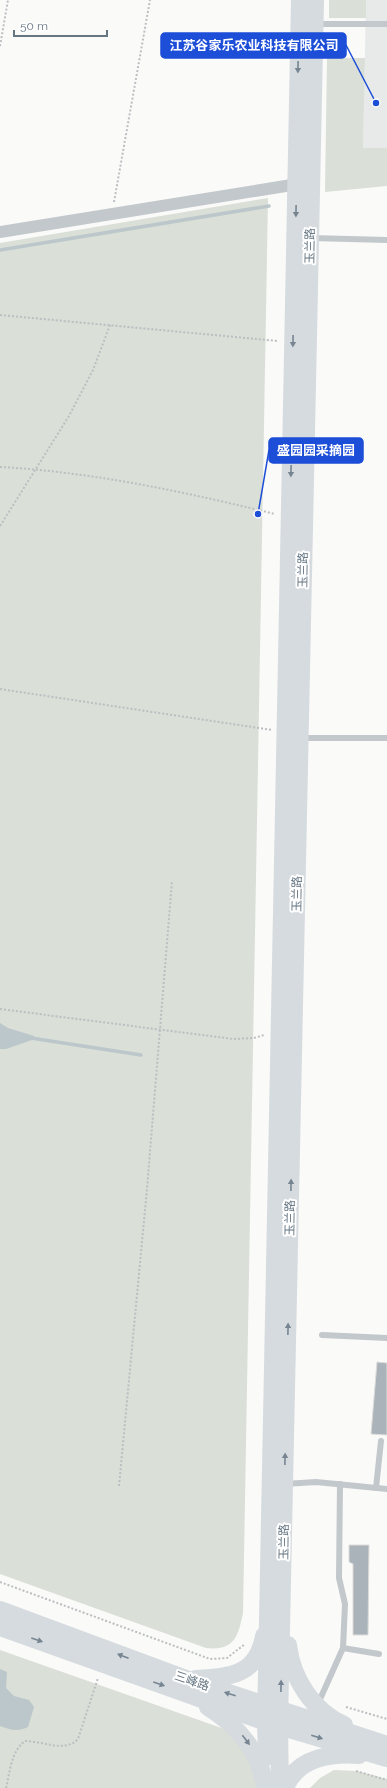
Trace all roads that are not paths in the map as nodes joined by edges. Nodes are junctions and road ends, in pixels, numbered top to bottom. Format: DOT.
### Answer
graph roads {
  1 [pos="300,0"];
  2 [pos="315,0"];
  3 [pos="307,24"];
  4 [pos="387,24"];
  5 [pos="304,183"];
  6 [pos="0,232"];
  7 [pos="310,238"];
  8 [pos="387,240"];
  9 [pos="293,734"];
  10 [pos="387,738"];
  11 [pos="322,1335"];
  12 [pos="387,1338"];
  13 [pos="381,1441"];
  14 [pos="340,1484"];
  15 [pos="278,1485"];
  16 [pos="376,1488"];
  17 [pos="387,1489"];
  18 [pos="276,1602"];
  19 [pos="0,1610"];
  20 [pos="0,1627"];
  21 [pos="343,1648"];
  22 [pos="379,1654"];
  23 [pos="184,1685"];
  24 [pos="321,1697"];
  25 [pos="273,1716"];
  26 [pos="384,1750"];
  27 [pos="265,1788"];
  28 [pos="268,1788"];
  29 [pos="280,1788"];
  30 [pos="286,1788"];
  1 -- 3 [label="street, 玉兰路"];
  2 -- 3 [label="street, 玉兰路"];
  3 -- 4 [label="lane"];
  3 -- 5 [label="street, 玉兰路"];
  5 -- 6 [label="street"];
  5 -- 7 [label="street, 玉兰路"];
  5 -- 9 [label="street, 玉兰路, one-way"];
  7 -- 8 [label="lane"];
  7 -- 9 [label="street, 玉兰路"];
  9 -- 10 [label="lane"];
  15 -- 9 [label="street, 玉兰路, one-way"];
  9 -- 15 [label="street, 玉兰路"];
  11 -- 12 [label="lane"];
  13 -- 16 [label="lane"];
  14 -- 15 [label="lane"];
  14 -- 16 [label="lane"];
  14 -- 21 [label="lane"];
  15 -- 18 [label="street, 玉兰路"];
  16 -- 17 [label="lane"];
  18 -- 23 [label="street"];
  18 -- 25 [label="street, 玉兰路"];
  18 -- 26 [label="street"];
  23 -- 19 [label="street, 三峰路, one-way"];
  20 -- 23 [label="street, 三峰路, one-way"];
  21 -- 22 [label="lane"];
  21 -- 24 [label="lane"];
  23 -- 25 [label="street, 三峰路"];
  23 -- 27 [label="street, one-way"];
  25 -- 26 [label="street, 三峰路"];
  25 -- 28 [label="street, 玉兰路"];
  25 -- 29 [label="street, 玉兰路"];
  26 -- 30 [label="street"];
}
